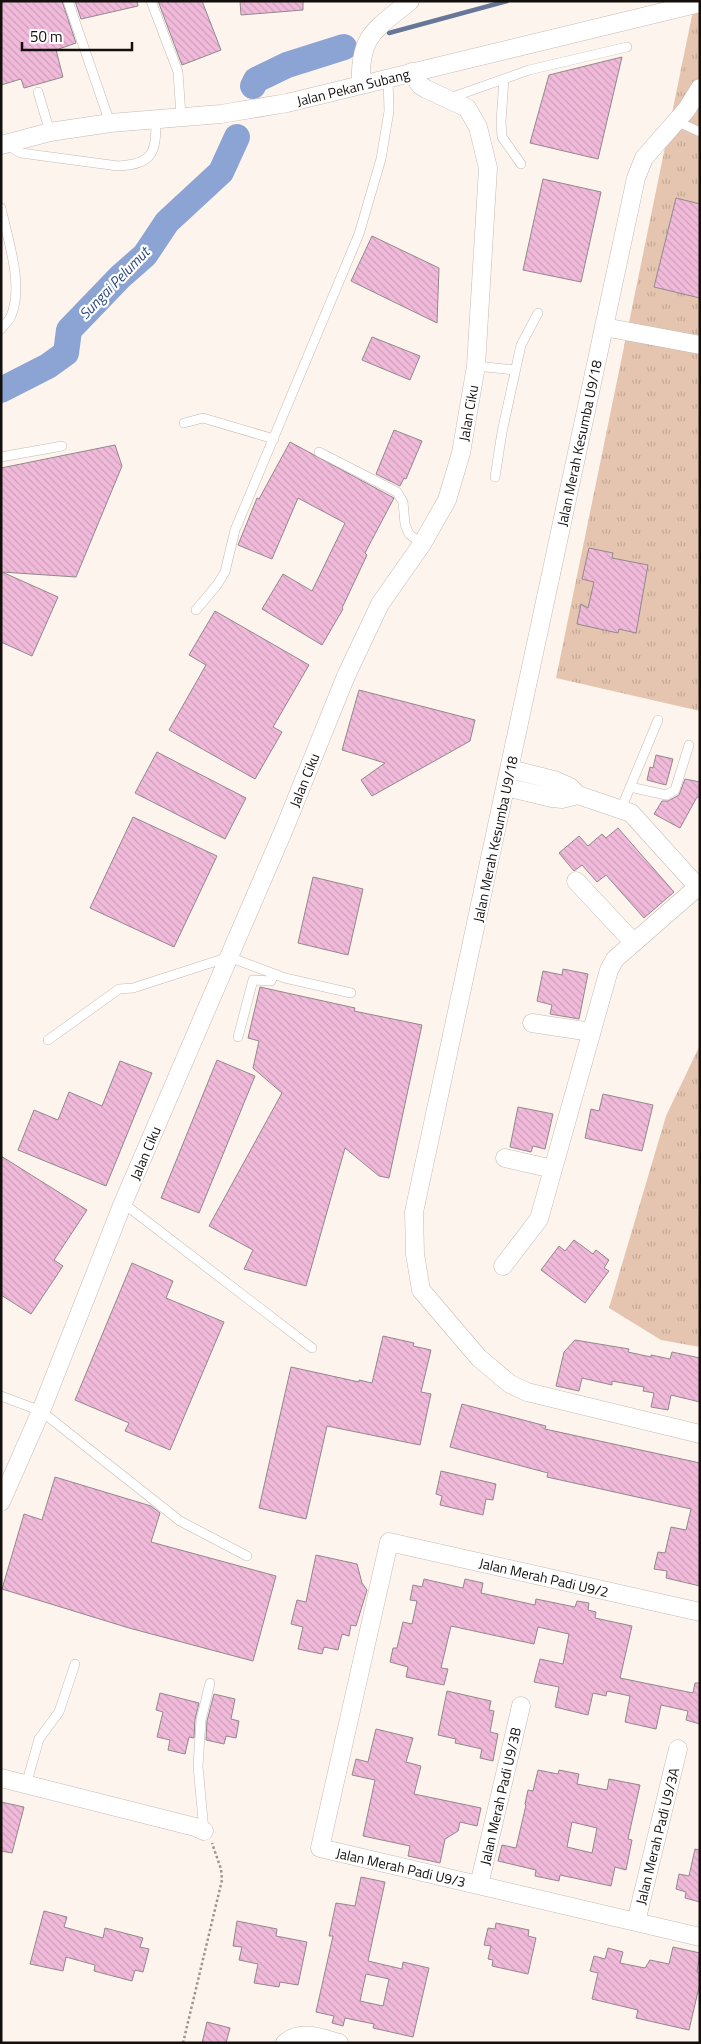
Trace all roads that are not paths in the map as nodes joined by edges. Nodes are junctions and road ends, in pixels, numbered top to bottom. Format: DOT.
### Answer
graph roads {
  1 [pos="68,1"];
  2 [pos="150,1"];
  3 [pos="410,1"];
  4 [pos="700,3"];
  5 [pos="627,47"];
  6 [pos="412,72"];
  7 [pos="388,78"];
  8 [pos="504,79"];
  9 [pos="361,84"];
  10 [pos="700,88"];
  11 [pos="38,92"];
  12 [pos="448,99"];
  13 [pos="181,116"];
  14 [pos="156,119"];
  15 [pos="676,121"];
  16 [pos="110,122"];
  17 [pos="50,132"];
  18 [pos="700,132"];
  19 [pos="5,144"];
  20 [pos="521,164"];
  21 [pos="1,208"];
  22 [pos="538,313"];
  23 [pos="604,326"];
  24 [pos="1,329"];
  25 [pos="700,345"];
  26 [pos="476,366"];
  27 [pos="515,370"];
  28 [pos="184,423"];
  29 [pos="274,439"];
  30 [pos="62,446"];
  31 [pos="319,452"];
  32 [pos="1,457"];
  33 [pos="495,477"];
  34 [pos="422,544"];
  35 [pos="196,610"];
  36 [pos="658,720"];
  37 [pos="689,745"];
  38 [pos="510,769"];
  39 [pos="506,787"];
  40 [pos="630,787"];
  41 [pos="578,795"];
  42 [pos="621,809"];
  43 [pos="576,881"];
  44 [pos="699,886"];
  45 [pos="634,943"];
  46 [pos="229,957"];
  47 [pos="274,974"];
  48 [pos="351,993"];
  49 [pos="532,1023"];
  50 [pos="591,1032"];
  51 [pos="238,1037"];
  52 [pos="48,1040"];
  53 [pos="505,1158"];
  54 [pos="553,1169"];
  55 [pos="123,1203"];
  56 [pos="503,1266"];
  57 [pos="312,1348"];
  58 [pos="1,1396"];
  59 [pos="41,1411"];
  60 [pos="700,1434"];
  61 [pos="1,1502"];
  62 [pos="389,1542"];
  63 [pos="248,1556"];
  64 [pos="700,1612"];
  65 [pos="75,1664"];
  66 [pos="210,1683"];
  67 [pos="521,1706"];
  68 [pos="678,1749"];
  69 [pos="1,1778"];
  70 [pos="26,1785"];
  71 [pos="204,1831"];
  72 [pos="479,1885"];
  73 [pos="636,1922"];
  74 [pos="700,1937"];
  75 [pos="285,2043"];
  76 [pos="339,2043"];
  1 -- 16 [label="lane"];
  2 -- 13 [label="lane"];
  3 -- 9 [label="street"];
  4 -- 6 [label="street, Jalan Pekan Subang"];
  5 -- 8 [label="lane"];
  6 -- 7 [label="street, Jalan Pekan Subang"];
  6 -- 12 [label="street, Jalan Ciku"];
  7 -- 9 [label="street, Jalan Pekan Subang"];
  7 -- 29 [label="lane"];
  8 -- 12 [label="lane"];
  8 -- 20 [label="lane"];
  9 -- 13 [label="street, Jalan Pekan Subang"];
  10 -- 15 [label="street, Jalan Merah Kesumba U9/18"];
  11 -- 17 [label="lane"];
  12 -- 26 [label="street, Jalan Ciku"];
  13 -- 14 [label="street, Jalan Pekan Subang"];
  14 -- 16 [label="street, Jalan Pekan Subang"];
  14 -- 19 [label="lane"];
  15 -- 18 [label="lane"];
  15 -- 23 [label="street, Jalan Merah Kesumba U9/18"];
  16 -- 17 [label="street, Jalan Pekan Subang"];
  17 -- 19 [label="street, Jalan Pekan Subang"];
  21 -- 24 [label="lane"];
  22 -- 27 [label="lane"];
  23 -- 25 [label="street"];
  23 -- 38 [label="street, Jalan Merah Kesumba U9/18"];
  26 -- 27 [label="lane"];
  26 -- 34 [label="street, Jalan Ciku"];
  27 -- 33 [label="lane"];
  28 -- 29 [label="lane"];
  29 -- 35 [label="lane"];
  30 -- 32 [label="lane"];
  31 -- 34 [label="lane"];
  34 -- 46 [label="street, Jalan Ciku"];
  36 -- 40 [label="lane"];
  37 -- 40 [label="lane"];
  38 -- 39 [label="street, Jalan Merah Kesumba U9/18"];
  38 -- 41 [label="street"];
  39 -- 41 [label="street"];
  39 -- 60 [label="street, Jalan Merah Kesumba U9/18"];
  40 -- 42 [label="lane"];
  41 -- 42 [label="street"];
  42 -- 44 [label="street"];
  43 -- 45 [label="street"];
  44 -- 45 [label="street"];
  45 -- 50 [label="street"];
  46 -- 47 [label="lane"];
  46 -- 52 [label="lane"];
  46 -- 55 [label="street, Jalan Ciku"];
  47 -- 48 [label="lane"];
  47 -- 51 [label="lane"];
  49 -- 50 [label="street"];
  50 -- 54 [label="street"];
  53 -- 54 [label="street"];
  54 -- 56 [label="street"];
  55 -- 57 [label="lane"];
  55 -- 59 [label="street, Jalan Ciku"];
  58 -- 59 [label="lane"];
  59 -- 61 [label="street, Jalan Ciku"];
  59 -- 63 [label="lane"];
  62 -- 64 [label="street, Jalan Merah Padi U9/2"];
  62 -- 72 [label="street, Jalan Merah Padi U9/3"];
  65 -- 70 [label="lane"];
  66 -- 71 [label="lane"];
  67 -- 72 [label="street, Jalan Merah Padi U9/3B"];
  68 -- 73 [label="street, Jalan Merah Padi U9/3A"];
  69 -- 70 [label="street"];
  70 -- 71 [label="street"];
  72 -- 73 [label="street, Jalan Merah Padi U9/3"];
  73 -- 74 [label="street, Jalan Merah Padi U9/3"];
  75 -- 76 [label="street"];
}
